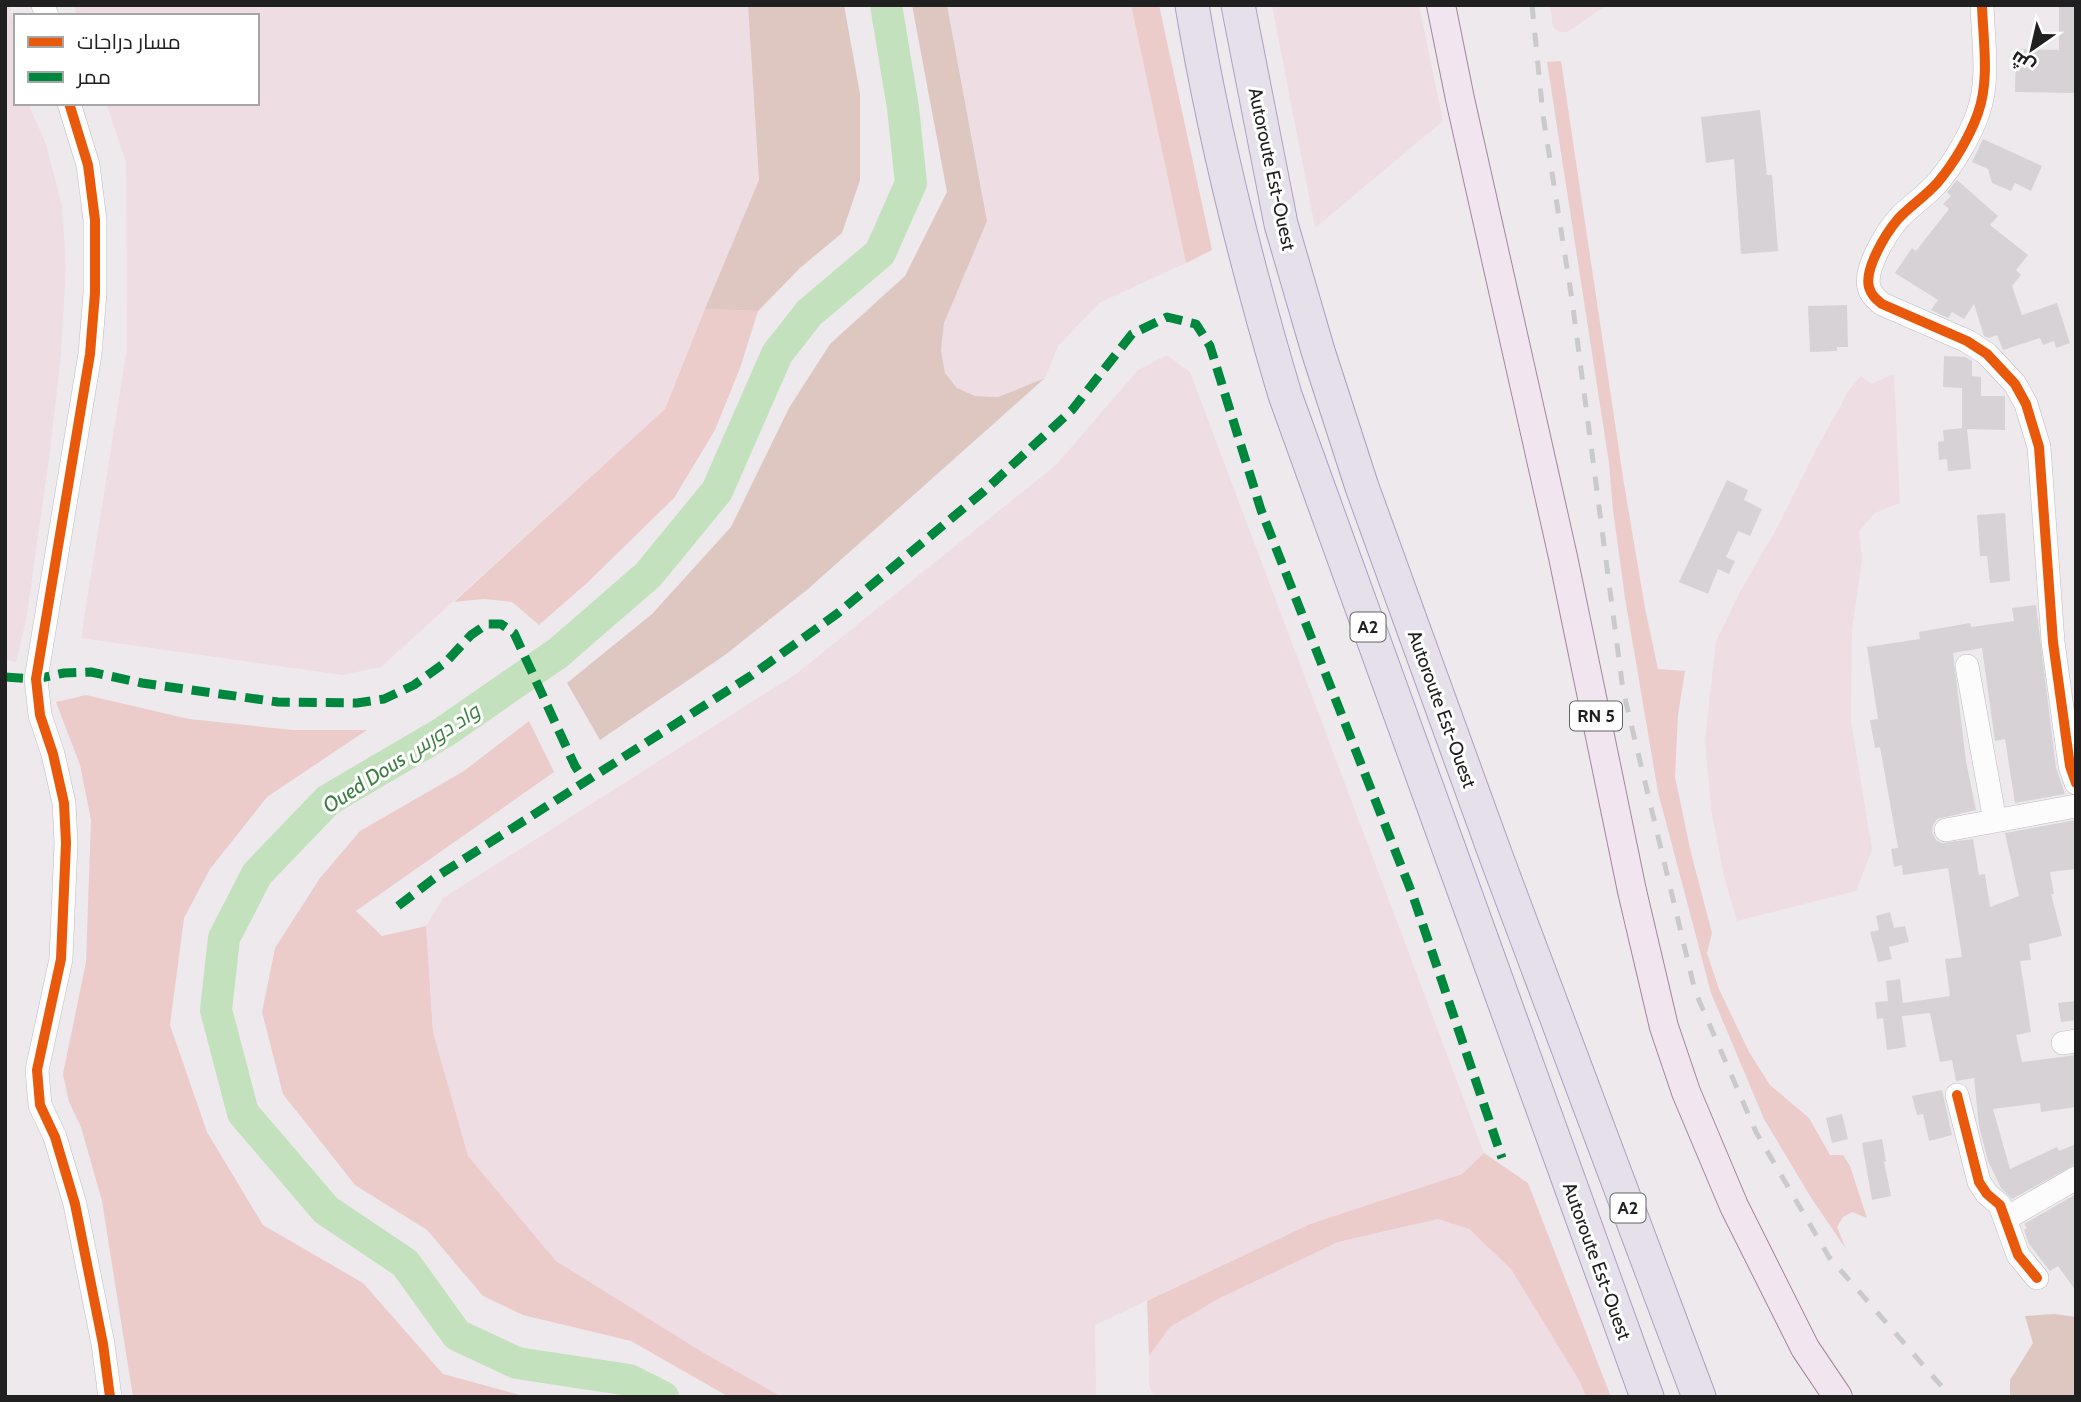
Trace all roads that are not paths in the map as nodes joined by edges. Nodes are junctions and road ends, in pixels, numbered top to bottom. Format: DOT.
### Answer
graph roads {
  1 [pos="1192,5"];
  2 [pos="1238,5"];
  3 [pos="1441,5"];
  4 [pos="1982,5"];
  5 [pos="70,105"];
  6 [pos="1967,666"];
  7 [pos="2076,783"];
  8 [pos="2076,806"];
  9 [pos="1995,821"];
  10 [pos="1947,830"];
  11 [pos="1957,1095"];
  12 [pos="2076,1178"];
  13 [pos="2005,1219"];
  14 [pos="2037,1278"];
  15 [pos="110,1397"];
  16 [pos="1647,1397"];
  17 [pos="1699,1397"];
  18 [pos="1838,1397"];
  1 -- 16 [label="highway, Autoroute Est-Ouest / A2"];
  2 -- 17 [label="highway, Autoroute Est-Ouest / A2"];
  3 -- 18 [label="main road, RN 5"];
  4 -- 7 [label="street"];
  5 -- 15 [label="street"];
  6 -- 9 [label="street"];
  8 -- 9 [label="street"];
  9 -- 10 [label="street"];
  11 -- 13 [label="street"];
  12 -- 13 [label="street"];
  13 -- 14 [label="street"];
}
